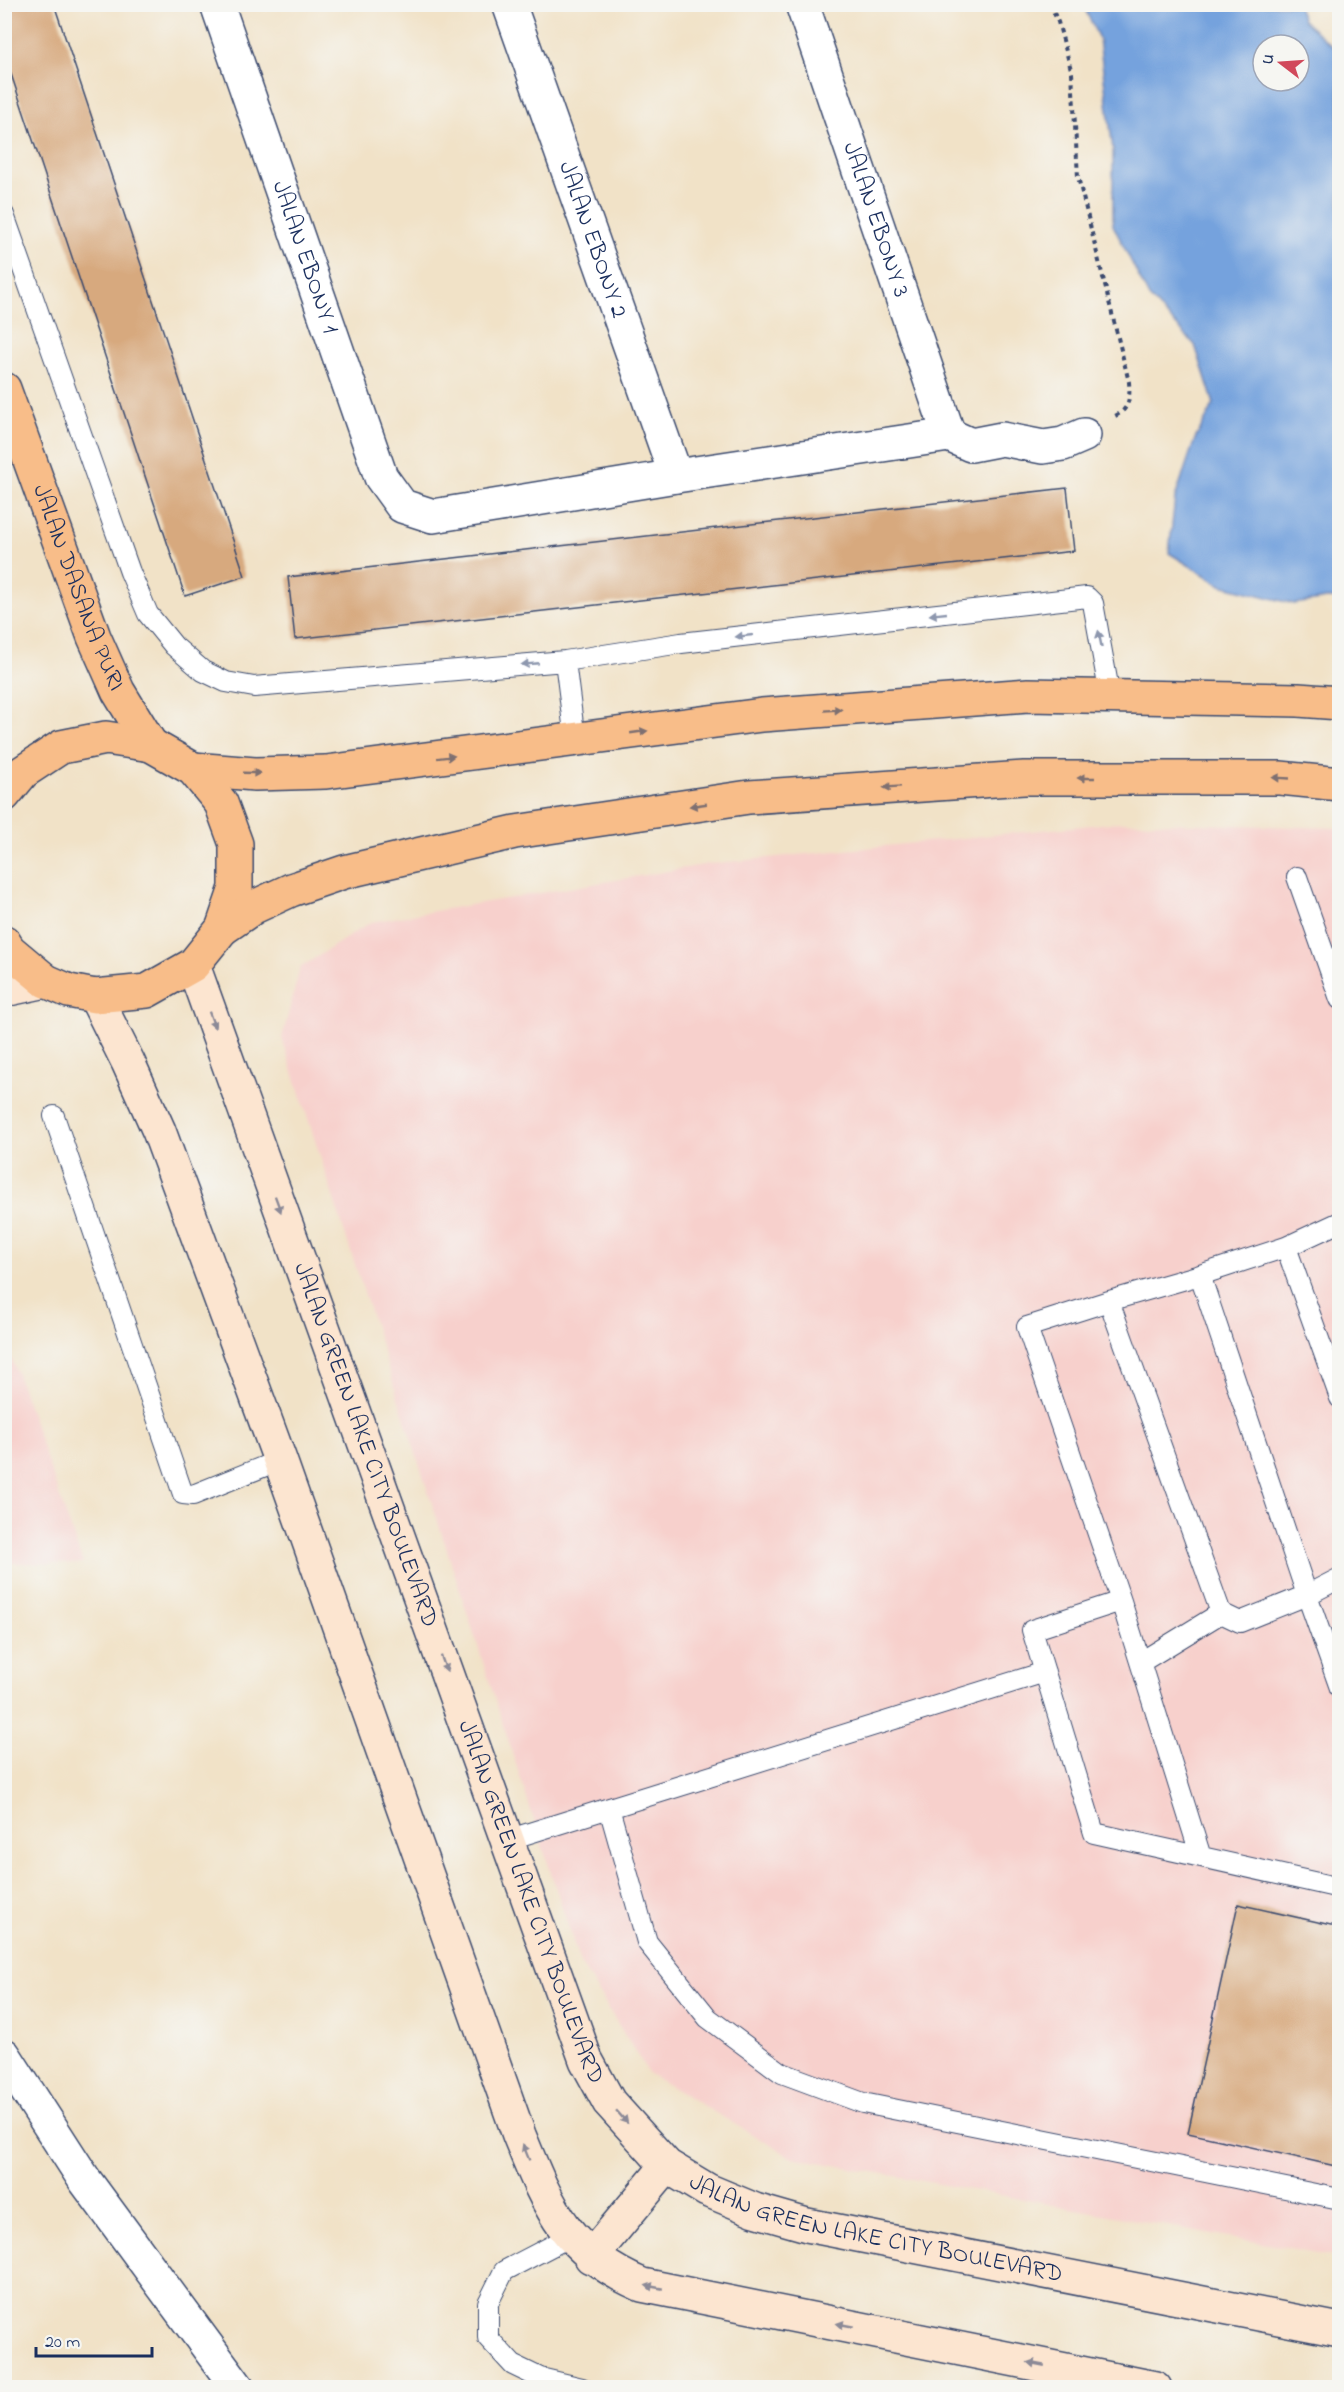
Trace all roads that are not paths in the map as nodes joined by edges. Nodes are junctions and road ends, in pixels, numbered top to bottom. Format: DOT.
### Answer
graph roads {
  1 [pos="217,4"];
  2 [pos="509,4"];
  3 [pos="802,4"];
  4 [pos="4,215"];
  5 [pos="4,389"];
  6 [pos="949,435"];
  7 [pos="1084,435"];
  8 [pos="676,476"];
  9 [pos="565,661"];
  10 [pos="1110,696"];
  11 [pos="1340,703"];
  12 [pos="575,741"];
  13 [pos="151,745"];
  14 [pos="193,769"];
  15 [pos="1340,784"];
  16 [pos="4,795"];
  17 [pos="1297,877"];
  18 [pos="222,929"];
  19 [pos="4,942"];
  20 [pos="193,965"];
  21 [pos="46,981"];
  22 [pos="4,990"];
  23 [pos="94,996"];
  24 [pos="1340,999"];
  25 [pos="54,1116"];
  26 [pos="1340,1222"];
  27 [pos="1286,1247"];
  28 [pos="1200,1275"];
  29 [pos="1109,1301"];
  30 [pos="1340,1398"];
  31 [pos="280,1460"];
  32 [pos="1340,1578"];
  33 [pos="1307,1595"];
  34 [pos="1121,1601"];
  35 [pos="1221,1613"];
  36 [pos="1141,1662"];
  37 [pos="1045,1672"];
  38 [pos="1340,1688"];
  39 [pos="609,1808"];
  40 [pos="507,1840"];
  41 [pos="1201,1857"];
  42 [pos="1340,1888"];
  43 [pos="4,2055"];
  44 [pos="667,2166"];
  45 [pos="1340,2199"];
  46 [pos="581,2247"];
  47 [pos="1340,2330"];
  48 [pos="238,2388"];
  49 [pos="582,2388"];
  50 [pos="1155,2388"];
  1 -- 8 [label="street, JALAN EBONY 1"];
  2 -- 8 [label="street, JALAN EBONY 2"];
  3 -- 6 [label="street, JALAN EBONY 3"];
  9 -- 4 [label="lane, one-way"];
  5 -- 13 [label="main road, JALAN DASANA PURI"];
  6 -- 7 [label="street"];
  6 -- 8 [label="street"];
  10 -- 9 [label="lane, one-way"];
  9 -- 12 [label="lane"];
  10 -- 11 [label="main road"];
  12 -- 10 [label="main road, one-way"];
  14 -- 12 [label="main road, one-way"];
  13 -- 14 [label="main road"];
  13 -- 16 [label="main road"];
  14 -- 18 [label="main road"];
  15 -- 18 [label="main road, one-way"];
  17 -- 24 [label="lane"];
  18 -- 20 [label="main road"];
  19 -- 21 [label="main road"];
  20 -- 23 [label="main road"];
  20 -- 40 [label="street, JALAN GREEN LAKE CITY BOULEVARD, one-way"];
  21 -- 22 [label="street"];
  21 -- 23 [label="main road"];
  23 -- 31 [label="street"];
  25 -- 31 [label="lane"];
  26 -- 27 [label="lane"];
  27 -- 28 [label="lane"];
  27 -- 30 [label="lane"];
  28 -- 29 [label="lane"];
  28 -- 33 [label="lane"];
  29 -- 34 [label="lane"];
  29 -- 35 [label="lane"];
  46 -- 31 [label="street, one-way"];
  32 -- 33 [label="lane"];
  33 -- 35 [label="lane"];
  33 -- 38 [label="lane"];
  34 -- 36 [label="lane"];
  34 -- 37 [label="lane"];
  35 -- 36 [label="lane"];
  36 -- 41 [label="lane"];
  37 -- 39 [label="lane"];
  37 -- 41 [label="lane"];
  39 -- 40 [label="lane"];
  39 -- 45 [label="lane"];
  40 -- 44 [label="street, JALAN GREEN LAKE CITY BOULEVARD, one-way"];
  41 -- 42 [label="lane"];
  43 -- 48 [label="street"];
  44 -- 46 [label="street"];
  44 -- 47 [label="street, JALAN GREEN LAKE CITY BOULEVARD"];
  46 -- 49 [label="lane"];
  50 -- 46 [label="street, one-way"];
}
